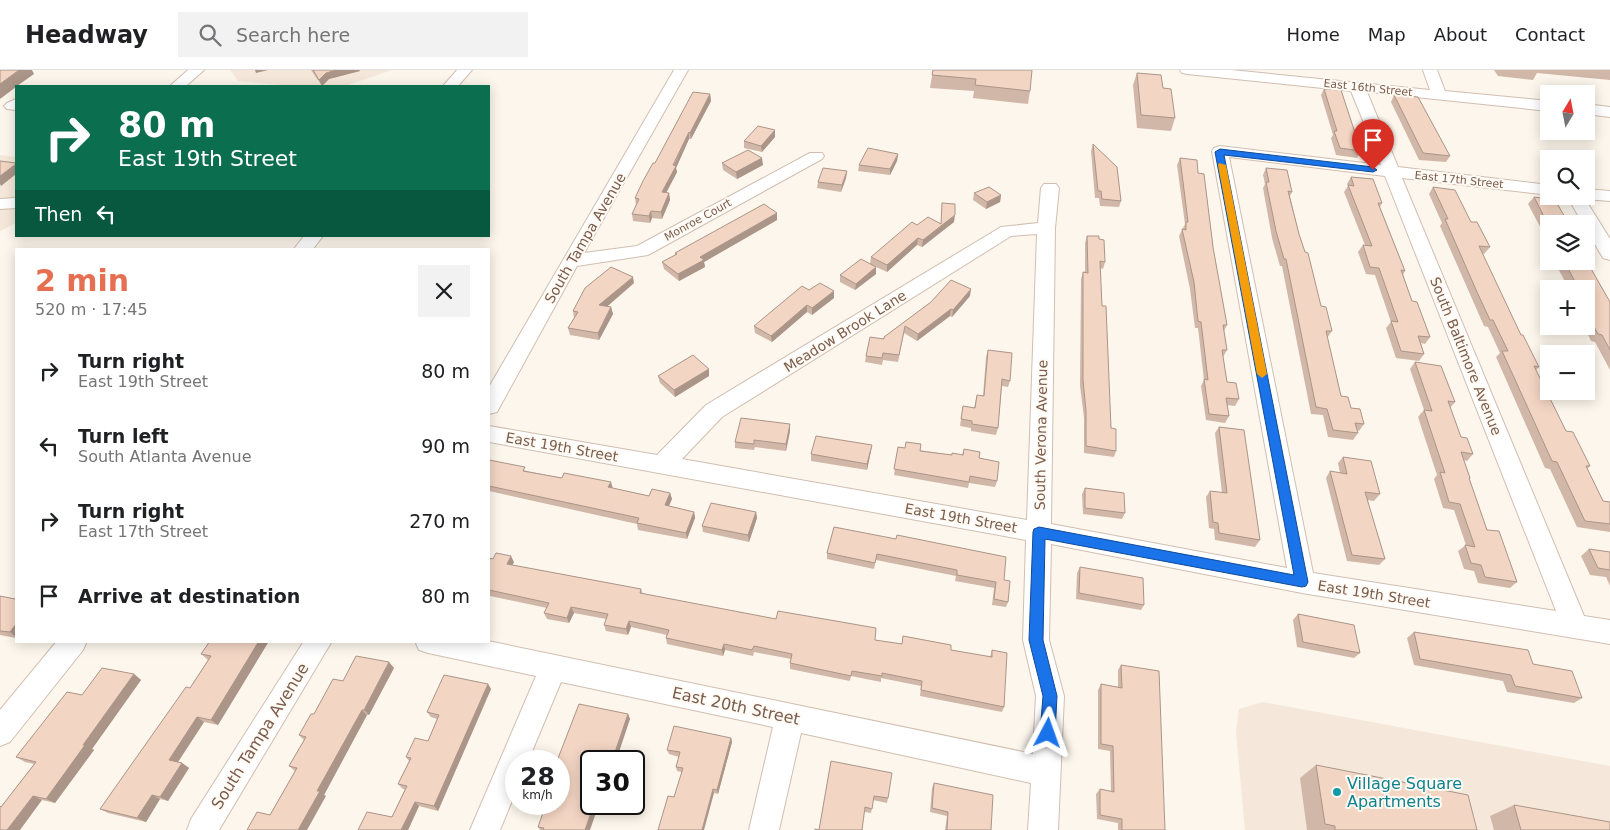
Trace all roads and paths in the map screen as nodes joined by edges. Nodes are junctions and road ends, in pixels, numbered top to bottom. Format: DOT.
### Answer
graph roads {
  1 [pos="197,70"];
  2 [pos="465,70"];
  3 [pos="681,70"];
  4 [pos="1187,70"];
  5 [pos="1430,70"];
  6 [pos="1216,71"];
  7 [pos="1281,75"];
  8 [pos="178,85"];
  9 [pos="451,85"];
  10 [pos="1357,86"];
  11 [pos="1439,94"];
  12 [pos="1540,105"];
  13 [pos="1595,110"];
  14 [pos="1610,112"];
  15 [pos="816,156"];
  16 [pos="1392,172"];
  17 [pos="1050,188"];
  18 [pos="1540,189"];
  19 [pos="1595,195"];
  20 [pos="1610,196"];
  21 [pos="15,203"];
  22 [pos="0,204"];
  23 [pos="1580,205"];
  24 [pos="1046,228"];
  25 [pos="313,237"];
  26 [pos="304,248"];
  27 [pos="1610,254"];
  28 [pos="572,262"];
  29 [pos="490,404"];
  30 [pos="490,434"];
  31 [pos="662,465"];
  32 [pos="1039,532"];
  33 [pos="1302,582"];
  34 [pos="1575,626"];
  35 [pos="1610,632"];
  36 [pos="72,643"];
  37 [pos="318,643"];
  38 [pos="437,643"];
  39 [pos="553,668"];
  40 [pos="790,717"];
  41 [pos="0,732"];
  42 [pos="1045,770"];
  43 [pos="202,830"];
  44 [pos="484,830"];
  45 [pos="764,830"];
  46 [pos="1043,830"];
  1 -- 8 [label="street"];
  2 -- 9 [label="street"];
  3 -- 28 [label="street, South Tampa Avenue"];
  4 -- 6 [label="street, East 16th Street"];
  5 -- 11 [label="street"];
  6 -- 7 [label="street, East 16th Street"];
  7 -- 10 [label="street, East 16th Street"];
  10 -- 11 [label="street, East 16th Street"];
  10 -- 16 [label="street, South Baltimore Avenue"];
  11 -- 12 [label="street, East 16th Street"];
  13 -- 14 [label="street"];
  15 -- 28 [label="street, Monroe Court"];
  16 -- 18 [label="street, East 17th Street"];
  16 -- 33 [label="street, East 17th Street"];
  16 -- 34 [label="street, South Baltimore Avenue"];
  17 -- 24 [label="street, South Verona Avenue"];
  19 -- 20 [label="street"];
  21 -- 22 [label="street"];
  23 -- 27 [label="street"];
  24 -- 31 [label="street, Meadow Brook Lane"];
  24 -- 32 [label="street, South Verona Avenue"];
  25 -- 26 [label="street"];
  28 -- 29 [label="street, South Tampa Avenue"];
  30 -- 31 [label="street, East 19th Street"];
  31 -- 32 [label="street, East 19th Street"];
  32 -- 33 [label="street, East 19th Street"];
  32 -- 42 [label="street, South Verona Avenue"];
  33 -- 34 [label="street, East 19th Street"];
  34 -- 35 [label="street, East 19th Street"];
  36 -- 41 [label="street"];
  37 -- 43 [label="street, South Tampa Avenue"];
  38 -- 39 [label="street, East 20th Street"];
  39 -- 40 [label="street, East 20th Street"];
  39 -- 44 [label="street"];
  40 -- 42 [label="street, East 20th Street"];
  40 -- 45 [label="street"];
  42 -- 46 [label="street, South Verona Avenue"];
}
